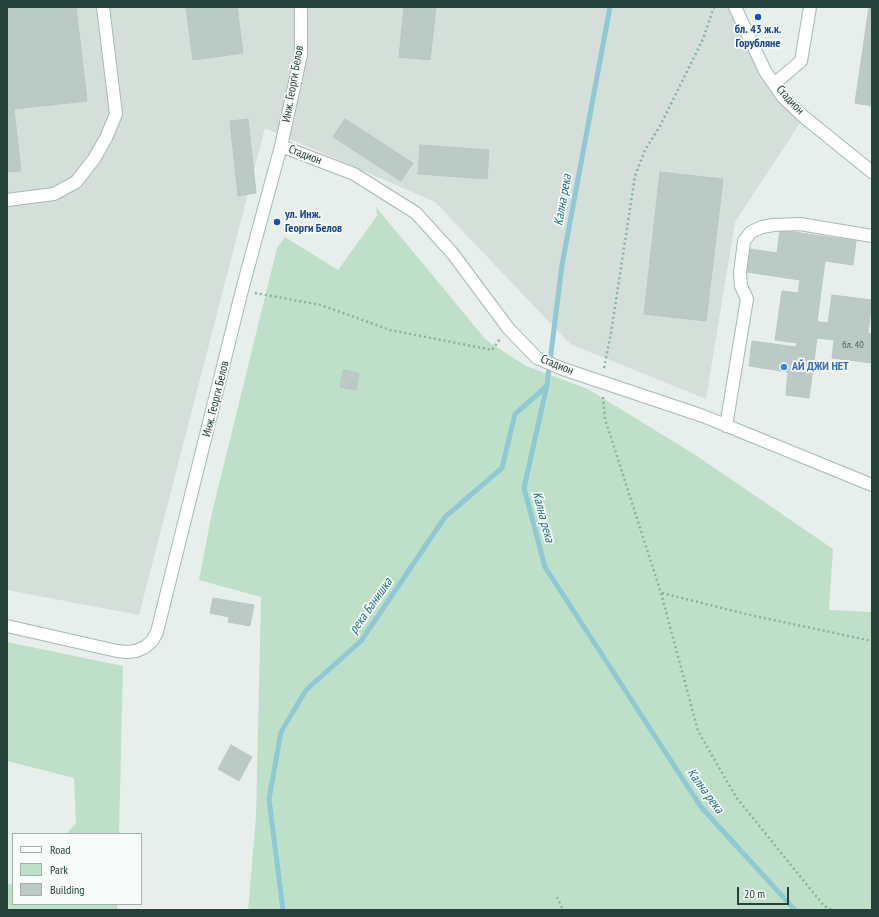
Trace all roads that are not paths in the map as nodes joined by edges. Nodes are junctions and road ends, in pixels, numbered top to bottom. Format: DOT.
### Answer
graph roads {
  1 [pos="103,7"];
  2 [pos="301,7"];
  3 [pos="735,7"];
  4 [pos="807,8"];
  5 [pos="774,84"];
  6 [pos="281,146"];
  7 [pos="872,172"];
  8 [pos="7,200"];
  9 [pos="872,236"];
  10 [pos="726,426"];
  11 [pos="872,485"];
  12 [pos="7,626"];
  1 -- 8 [label="street"];
  2 -- 6 [label="street, Инж. Георги Белов"];
  3 -- 5 [label="street, Стадион"];
  4 -- 5 [label="street"];
  5 -- 7 [label="street, Стадион"];
  6 -- 10 [label="street, Стадион"];
  6 -- 12 [label="street, Инж. Георги Белов"];
  9 -- 10 [label="street"];
  10 -- 11 [label="street, Стадион"];
}
